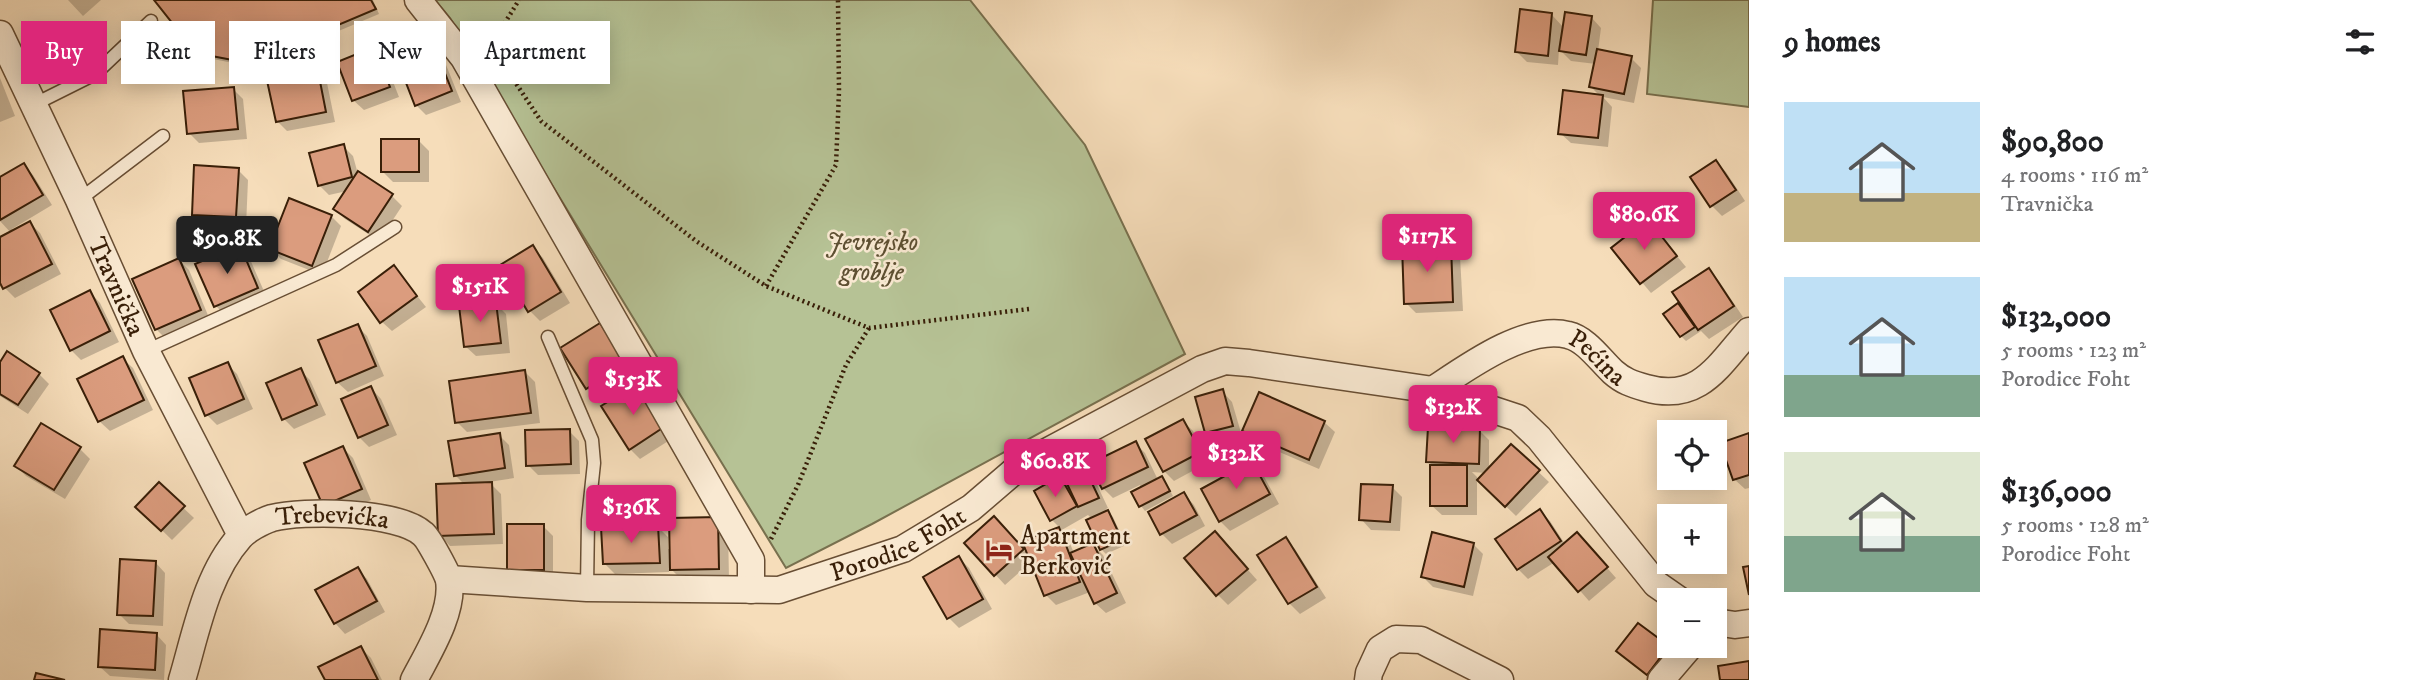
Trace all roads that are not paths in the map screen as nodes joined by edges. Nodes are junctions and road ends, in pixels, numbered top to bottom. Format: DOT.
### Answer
graph roads {
  1 [pos="418,0"];
  2 [pos="0,34"];
  3 [pos="121,49"];
  4 [pos="33,104"];
  5 [pos="163,136"];
  6 [pos="79,200"];
  7 [pos="395,227"];
  8 [pos="1749,331"];
  9 [pos="548,337"];
  10 [pos="146,351"];
  11 [pos="1433,390"];
  12 [pos="241,535"];
  13 [pos="449,579"];
  14 [pos="751,580"];
  15 [pos="587,588"];
  16 [pos="1662,588"];
  17 [pos="1749,623"];
  18 [pos="1727,624"];
  19 [pos="1680,658"];
  20 [pos="182,680"];
  21 [pos="415,680"];
  22 [pos="1368,680"];
  23 [pos="1500,680"];
  24 [pos="1661,680"];
  1 -- 14 [label="street"];
  2 -- 4 [label="street, Travnička"];
  3 -- 4 [label="lane"];
  4 -- 6 [label="street, Travnička"];
  5 -- 6 [label="lane"];
  6 -- 10 [label="street, Travnička"];
  7 -- 10 [label="lane"];
  8 -- 11 [label="street, Pećina"];
  9 -- 15 [label="lane"];
  10 -- 12 [label="street, Travnička"];
  11 -- 14 [label="street, Porodice Foht"];
  11 -- 16 [label="street, Porodice Foht"];
  12 -- 13 [label="street, Trebevićka"];
  12 -- 20 [label="street, Trebevićka"];
  13 -- 15 [label="street, Porodice Foht"];
  13 -- 21 [label="street"];
  14 -- 15 [label="street, Porodice Foht"];
  17 -- 18 [label="street"];
  19 -- 24 [label="street"];
  22 -- 23 [label="street"];
}
